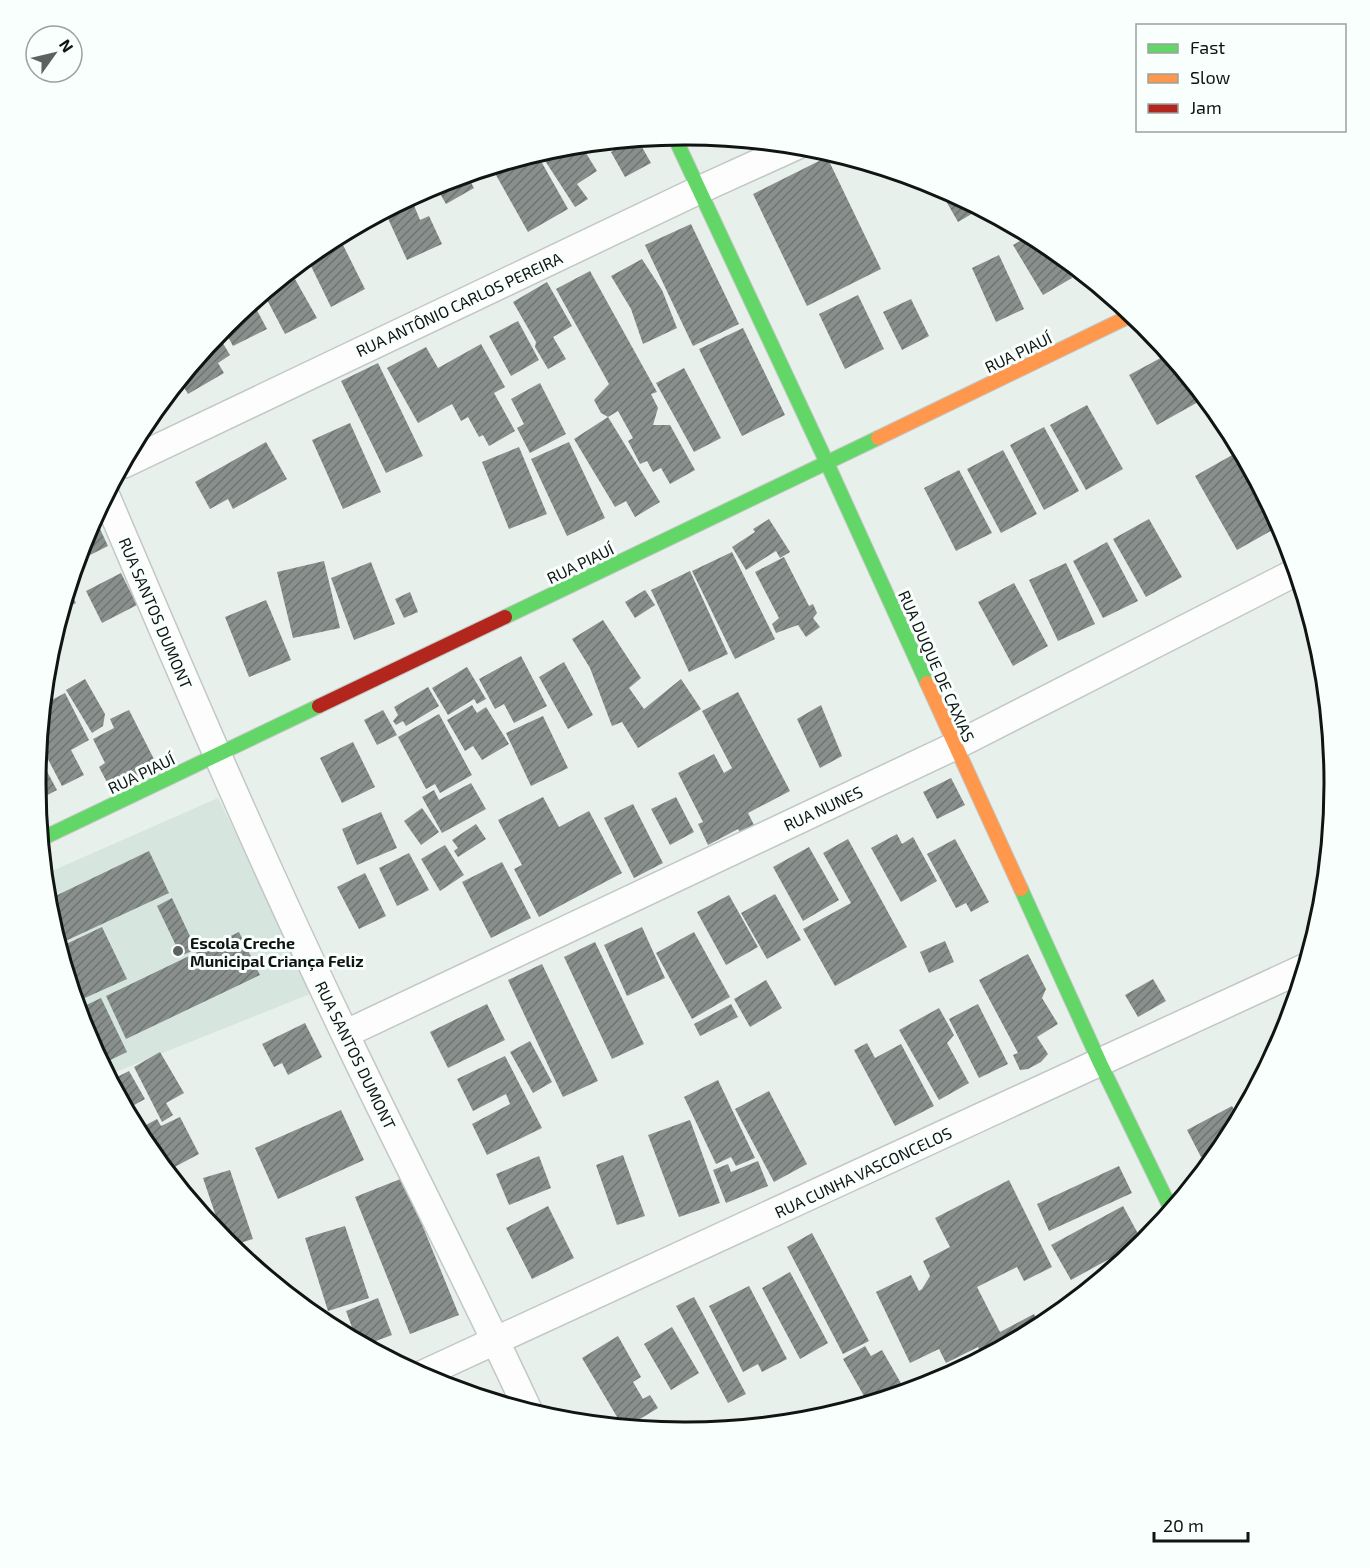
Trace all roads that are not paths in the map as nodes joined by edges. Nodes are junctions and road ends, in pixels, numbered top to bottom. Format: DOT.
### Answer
graph roads {
  1 [pos="678,145"];
  2 [pos="780,153"];
  3 [pos="699,190"];
  4 [pos="1122,319"];
  5 [pos="137,458"];
  6 [pos="827,463"];
  7 [pos="110,506"];
  8 [pos="1289,576"];
  9 [pos="955,746"];
  10 [pos="216,755"];
  11 [pos="49,835"];
  12 [pos="1295,972"];
  13 [pos="345,1034"];
  14 [pos="1100,1063"];
  15 [pos="1168,1202"];
  16 [pos="496,1340"];
  17 [pos="433,1370"];
  18 [pos="524,1402"];
  1 -- 3 [label="street, RUA DUQUE DE CAXIAS"];
  2 -- 3 [label="street, RUA ANTÔNIO CARLOS PEREIRA"];
  3 -- 5 [label="street, RUA ANTÔNIO CARLOS PEREIRA"];
  3 -- 6 [label="street, RUA DUQUE DE CAXIAS"];
  4 -- 6 [label="street, RUA PIAUÍ"];
  6 -- 9 [label="street, RUA DUQUE DE CAXIAS"];
  6 -- 10 [label="street, RUA PIAUÍ"];
  7 -- 10 [label="street, RUA SANTOS DUMONT"];
  8 -- 9 [label="street, RUA NUNES"];
  9 -- 13 [label="street, RUA NUNES"];
  9 -- 14 [label="street, RUA DUQUE DE CAXIAS"];
  10 -- 11 [label="street, RUA PIAUÍ"];
  10 -- 13 [label="street, RUA SANTOS DUMONT"];
  12 -- 14 [label="street, RUA CUNHA VASCONCELOS"];
  13 -- 16 [label="street, RUA SANTOS DUMONT"];
  14 -- 15 [label="street, RUA DUQUE DE CAXIAS"];
  14 -- 16 [label="street, RUA CUNHA VASCONCELOS"];
  16 -- 17 [label="street, RUA CUNHA VASCONCELOS"];
  16 -- 18 [label="street, RUA SANTOS DUMONT"];
}
